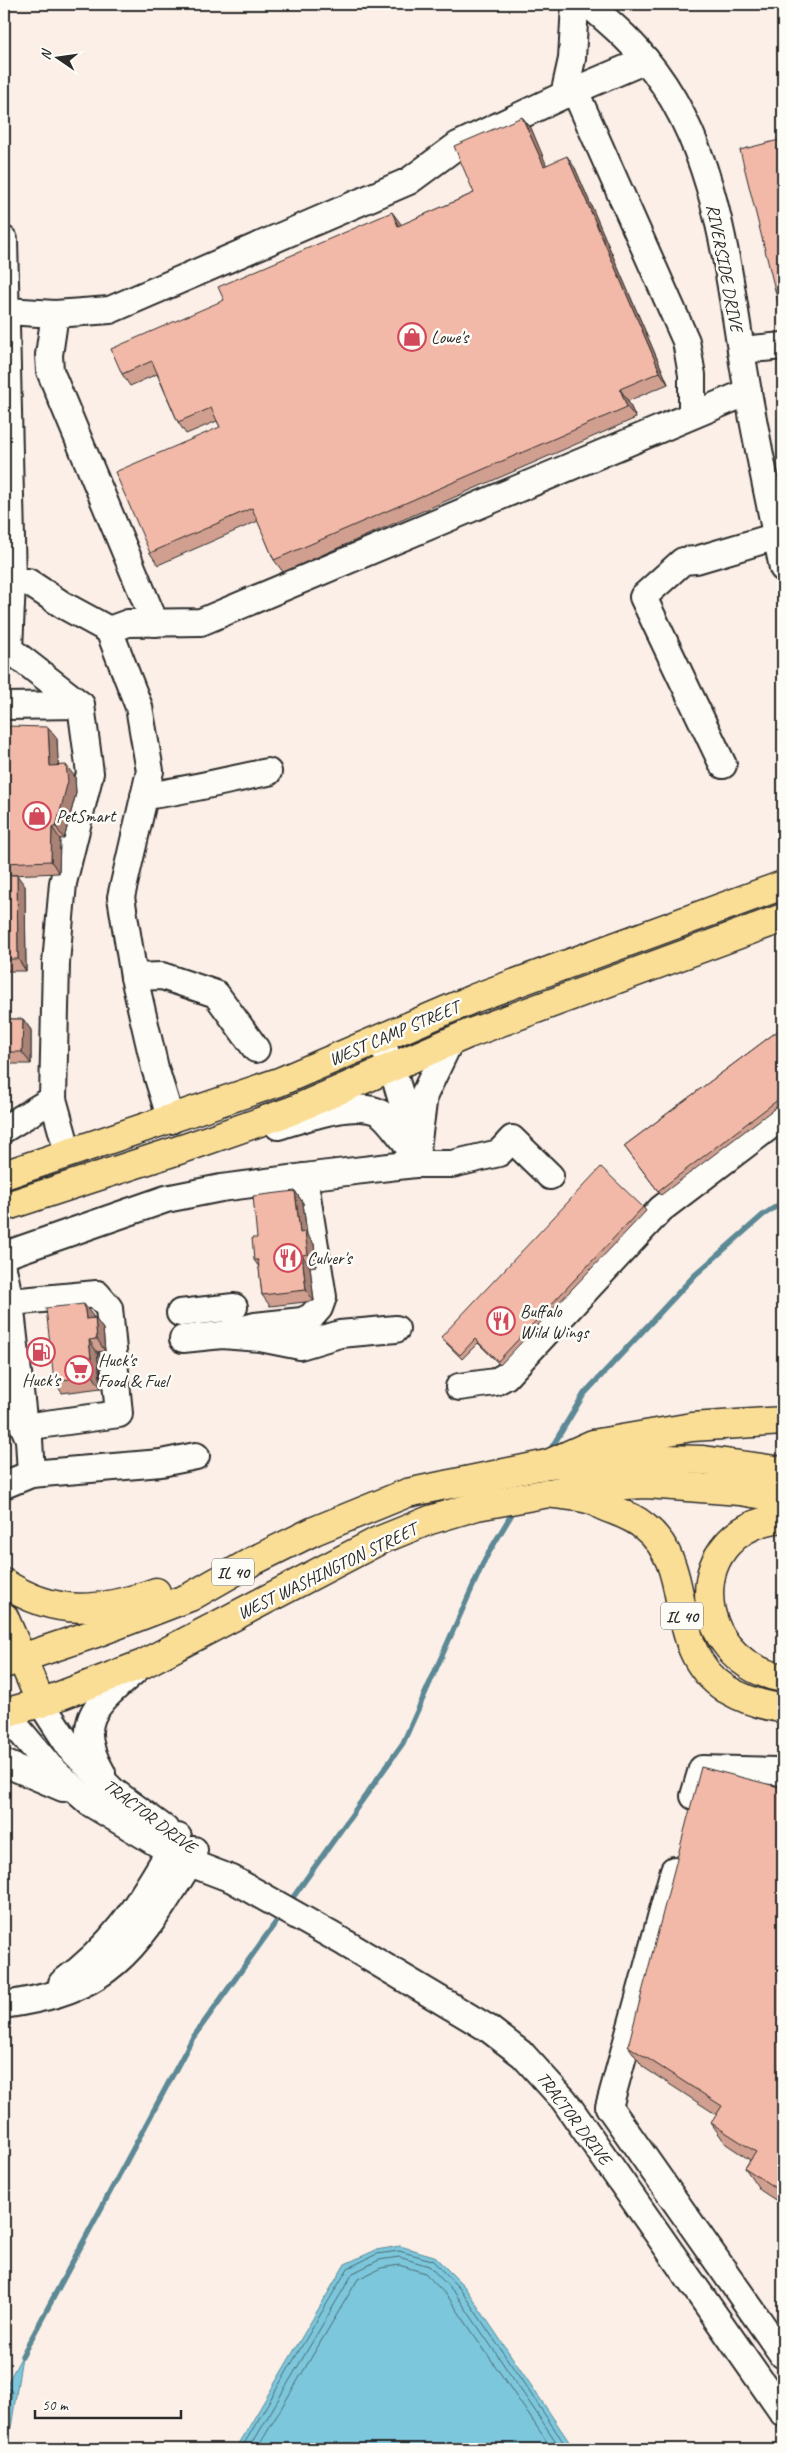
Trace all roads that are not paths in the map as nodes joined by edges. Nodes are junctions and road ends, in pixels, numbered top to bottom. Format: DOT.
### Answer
graph roads {
  1 [pos="575,4"];
  2 [pos="588,4"];
  3 [pos="646,60"];
  4 [pos="570,93"];
  5 [pos="4,240"];
  6 [pos="6,312"];
  7 [pos="55,314"];
  8 [pos="783,346"];
  9 [pos="741,350"];
  10 [pos="748,392"];
  11 [pos="692,415"];
  12 [pos="777,536"];
  13 [pos="783,568"];
  14 [pos="8,582"];
  15 [pos="155,623"];
  16 [pos="109,630"];
  17 [pos="6,649"];
  18 [pos="81,705"];
  19 [pos="4,706"];
  20 [pos="723,765"];
  21 [pos="268,772"];
  22 [pos="144,796"];
  23 [pos="783,885"];
  24 [pos="783,918"];
  25 [pos="134,978"];
  26 [pos="380,1039"];
  27 [pos="449,1043"];
  28 [pos="256,1050"];
  29 [pos="392,1067"];
  30 [pos="53,1099"];
  31 [pos="783,1116"];
  32 [pos="171,1120"];
  33 [pos="243,1128"];
  34 [pos="4,1129"];
  35 [pos="68,1153"];
  36 [pos="410,1153"];
  37 [pos="4,1175"];
  38 [pos="550,1176"];
  39 [pos="304,1177"];
  40 [pos="4,1207"];
  41 [pos="4,1260"];
  42 [pos="323,1297"];
  43 [pos="10,1302"];
  44 [pos="234,1307"];
  45 [pos="180,1313"];
  46 [pos="396,1329"];
  47 [pos="222,1335"];
  48 [pos="260,1338"];
  49 [pos="183,1339"];
  50 [pos="459,1387"];
  51 [pos="783,1421"];
  52 [pos="24,1427"];
  53 [pos="196,1456"];
  54 [pos="548,1464"];
  55 [pos="783,1471"];
  56 [pos="31,1474"];
  57 [pos="4,1485"];
  58 [pos="606,1495"];
  59 [pos="783,1498"];
  60 [pos="783,1518"];
  61 [pos="253,1561"];
  62 [pos="4,1583"];
  63 [pos="4,1617"];
  64 [pos="142,1664"];
  65 [pos="18,1665"];
  66 [pos="783,1678"];
  67 [pos="41,1703"];
  68 [pos="783,1708"];
  69 [pos="4,1712"];
  70 [pos="4,1763"];
  71 [pos="783,1773"];
  72 [pos="101,1797"];
  73 [pos="689,1816"];
  74 [pos="681,1844"];
  75 [pos="183,1850"];
  76 [pos="13,2004"];
  77 [pos="783,2355"];
  78 [pos="783,2413"];
  1 -- 4 [label="street"];
  2 -- 3 [label="street, RIVERSIDE DRIVE"];
  3 -- 4 [label="street"];
  3 -- 9 [label="street, RIVERSIDE DRIVE"];
  4 -- 7 [label="street"];
  4 -- 11 [label="street"];
  5 -- 6 [label="street"];
  6 -- 7 [label="street"];
  6 -- 14 [label="street"];
  7 -- 15 [label="street"];
  8 -- 9 [label="street"];
  9 -- 10 [label="street, RIVERSIDE DRIVE"];
  10 -- 11 [label="street"];
  10 -- 12 [label="street, RIVERSIDE DRIVE"];
  11 -- 15 [label="street"];
  12 -- 13 [label="street, RIVERSIDE DRIVE"];
  12 -- 20 [label="street"];
  14 -- 16 [label="street"];
  14 -- 17 [label="street"];
  15 -- 16 [label="street"];
  16 -- 22 [label="street"];
  17 -- 18 [label="street"];
  18 -- 19 [label="street"];
  18 -- 30 [label="street"];
  21 -- 22 [label="street"];
  22 -- 25 [label="street"];
  23 -- 26 [label="main road, WEST CAMP STREET"];
  24 -- 27 [label="main road, WEST CAMP STREET"];
  25 -- 28 [label="street"];
  25 -- 32 [label="street"];
  26 -- 29 [label="street"];
  26 -- 32 [label="main road, WEST CAMP STREET"];
  27 -- 29 [label="main road, WEST CAMP STREET"];
  27 -- 36 [label="street"];
  29 -- 33 [label="main road, WEST CAMP STREET"];
  29 -- 36 [label="street"];
  30 -- 34 [label="street"];
  30 -- 35 [label="street"];
  31 -- 50 [label="street"];
  32 -- 35 [label="main road, WEST CAMP STREET"];
  33 -- 36 [label="street"];
  33 -- 40 [label="main road, WEST CAMP STREET"];
  35 -- 37 [label="main road, WEST CAMP STREET"];
  36 -- 38 [label="street"];
  36 -- 39 [label="street"];
  39 -- 41 [label="street"];
  39 -- 42 [label="street"];
  41 -- 43 [label="street"];
  42 -- 47 [label="street"];
  42 -- 48 [label="street"];
  43 -- 52 [label="street"];
  43 -- 52 [label="street"];
  44 -- 45 [label="street"];
  46 -- 48 [label="street"];
  47 -- 48 [label="street"];
  47 -- 49 [label="street"];
  51 -- 54 [label="main road, IL 40"];
  52 -- 56 [label="street"];
  53 -- 56 [label="street"];
  54 -- 55 [label="main road, WEST WASHINGTON STREET"];
  54 -- 61 [label="main road, WEST WASHINGTON STREET / IL 40"];
  56 -- 57 [label="street"];
  58 -- 59 [label="main road"];
  58 -- 64 [label="main road, WEST WASHINGTON STREET / IL 40"];
  58 -- 68 [label="main road, IL 40"];
  60 -- 66 [label="main road"];
  61 -- 62 [label="main road"];
  61 -- 65 [label="main road, WEST WASHINGTON STREET / IL 40"];
  63 -- 65 [label="main road, TRACTOR DRIVE"];
  64 -- 67 [label="main road, WEST WASHINGTON STREET / IL 40"];
  64 -- 72 [label="street"];
  65 -- 67 [label="main road, TRACTOR DRIVE"];
  67 -- 69 [label="main road, WEST WASHINGTON STREET / IL 40"];
  67 -- 72 [label="street, TRACTOR DRIVE"];
  69 -- 72 [label="street, TRACTOR DRIVE"];
  70 -- 72 [label="street"];
  71 -- 73 [label="street"];
  72 -- 75 [label="street, TRACTOR DRIVE"];
  74 -- 77 [label="street"];
  75 -- 76 [label="street"];
  75 -- 78 [label="street, TRACTOR DRIVE"];
}
